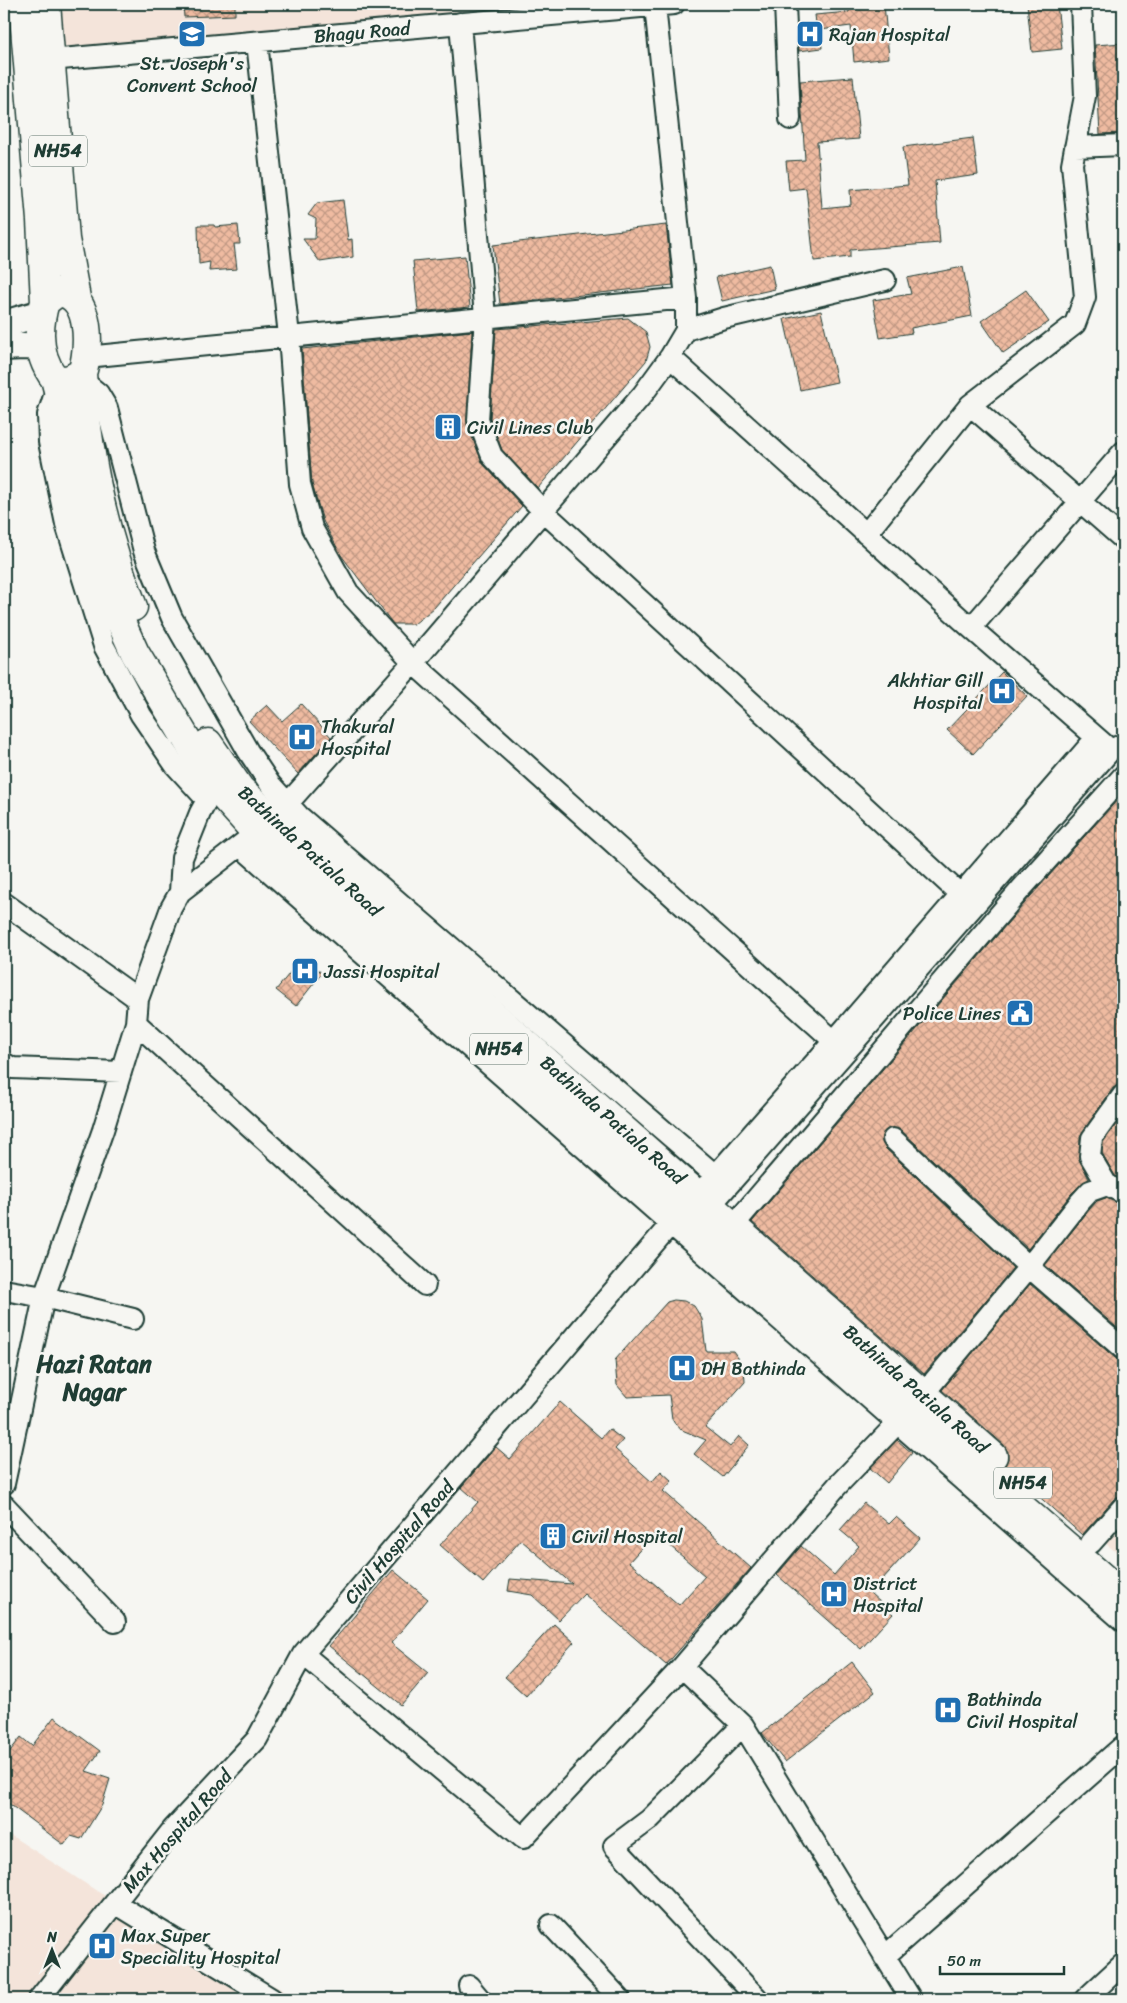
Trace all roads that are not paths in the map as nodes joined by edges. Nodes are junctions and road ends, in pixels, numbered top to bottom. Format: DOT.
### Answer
graph roads {
  1 [pos="23,4"];
  2 [pos="46,4"];
  3 [pos="56,4"];
  4 [pos="785,4"];
  5 [pos="1081,4"];
  6 [pos="664,5"];
  7 [pos="592,7"];
  8 [pos="460,24"];
  9 [pos="257,42"];
  10 [pos="55,59"];
  11 [pos="790,119"];
  12 [pos="1123,145"];
  13 [pos="1075,147"];
  14 [pos="885,280"];
  15 [pos="76,298"];
  16 [pos="686,298"];
  17 [pos="44,307"];
  18 [pos="485,317"];
  19 [pos="4,324"];
  20 [pos="84,326"];
  21 [pos="686,330"];
  22 [pos="289,336"];
  23 [pos="41,347"];
  24 [pos="4,348"];
  25 [pos="670,357"];
  26 [pos="73,376"];
  27 [pos="970,405"];
  28 [pos="1123,452"];
  29 [pos="1080,501"];
  30 [pos="543,511"];
  31 [pos="866,534"];
  32 [pos="1123,539"];
  33 [pos="971,628"];
  34 [pos="413,663"];
  35 [pos="1113,747"];
  36 [pos="1123,776"];
  37 [pos="216,785"];
  38 [pos="264,826"];
  39 [pos="180,892"];
  40 [pos="961,896"];
  41 [pos="4,903"];
  42 [pos="138,999"];
  43 [pos="136,1023"];
  44 [pos="834,1042"];
  45 [pos="4,1063"];
  46 [pos="120,1072"];
  47 [pos="1123,1095"];
  48 [pos="893,1139"];
  49 [pos="722,1180"];
  50 [pos="1115,1189"];
  51 [pos="751,1205"];
  52 [pos="690,1209"];
  53 [pos="732,1226"];
  54 [pos="1028,1267"];
  55 [pos="426,1285"];
  56 [pos="4,1290"];
  57 [pos="44,1297"];
  58 [pos="132,1320"];
  59 [pos="1123,1349"];
  60 [pos="910,1409"];
  61 [pos="4,1484"];
  62 [pos="4,1504"];
  63 [pos="1123,1507"];
  64 [pos="1091,1543"];
  65 [pos="1123,1571"];
  66 [pos="1123,1595"];
  67 [pos="1123,1621"];
  68 [pos="115,1622"];
  69 [pos="303,1654"];
  70 [pos="682,1667"];
  71 [pos="743,1725"];
  72 [pos="1123,1746"];
  73 [pos="115,1903"];
  74 [pos="551,1925"];
  75 [pos="884,1957"];
  76 [pos="1123,1964"];
  77 [pos="39,1999"];
  78 [pos="272,1999"];
  79 [pos="620,1999"];
  80 [pos="758,1999"];
  81 [pos="911,1999"];
  82 [pos="1085,1999"];
  1 -- 17 [label="highway, NH54"];
  2 -- 10 [label="highway, NH54"];
  3 -- 10 [label="street"];
  4 -- 11 [label="street"];
  5 -- 13 [label="street"];
  6 -- 7 [label="street, Bhagu Road"];
  6 -- 16 [label="street"];
  7 -- 8 [label="street, Bhagu Road"];
  8 -- 9 [label="street, Bhagu Road"];
  8 -- 18 [label="street"];
  9 -- 10 [label="street, Bhagu Road"];
  9 -- 22 [label="street"];
  10 -- 15 [label="highway, NH54"];
  10 -- 20 [label="street"];
  12 -- 13 [label="street"];
  13 -- 27 [label="street"];
  14 -- 21 [label="street"];
  15 -- 17 [label="highway"];
  15 -- 20 [label="highway, NH54"];
  16 -- 18 [label="street"];
  16 -- 21 [label="street"];
  17 -- 19 [label="main road"];
  17 -- 23 [label="highway, NH54"];
  18 -- 22 [label="street"];
  18 -- 30 [label="street"];
  20 -- 26 [label="highway, NH54"];
  21 -- 25 [label="street"];
  22 -- 26 [label="street"];
  22 -- 34 [label="street"];
  23 -- 24 [label="main road"];
  23 -- 26 [label="highway, NH54"];
  25 -- 30 [label="street"];
  25 -- 31 [label="street"];
  26 -- 37 [label="highway, NH54"];
  26 -- 38 [label="street"];
  27 -- 29 [label="street"];
  27 -- 31 [label="street"];
  28 -- 29 [label="street"];
  29 -- 32 [label="street"];
  29 -- 33 [label="street"];
  30 -- 34 [label="street"];
  30 -- 40 [label="street"];
  31 -- 33 [label="street"];
  33 -- 35 [label="street"];
  34 -- 38 [label="street"];
  34 -- 44 [label="street"];
  35 -- 40 [label="street"];
  35 -- 49 [label="street"];
  36 -- 51 [label="street"];
  37 -- 38 [label="highway, NH54"];
  37 -- 39 [label="street"];
  38 -- 39 [label="street"];
  38 -- 49 [label="street"];
  38 -- 52 [label="highway, NH54"];
  39 -- 42 [label="street"];
  40 -- 44 [label="street"];
  41 -- 42 [label="street"];
  42 -- 43 [label="street"];
  43 -- 46 [label="street"];
  43 -- 55 [label="street"];
  44 -- 49 [label="street"];
  45 -- 46 [label="street"];
  46 -- 57 [label="street"];
  47 -- 50 [label="street"];
  48 -- 54 [label="street"];
  49 -- 51 [label="street"];
  49 -- 52 [label="street, Civil Hospital Road"];
  50 -- 54 [label="street"];
  51 -- 53 [label="street"];
  52 -- 53 [label="highway, Bathinda Patiala Road / NH54"];
  52 -- 60 [label="highway, NH54"];
  52 -- 69 [label="street, Civil Hospital Road"];
  53 -- 60 [label="highway, Bathinda Patiala Road / NH54"];
  54 -- 59 [label="street"];
  54 -- 60 [label="street"];
  56 -- 57 [label="street"];
  57 -- 58 [label="street"];
  57 -- 61 [label="street"];
  60 -- 64 [label="highway, Bathinda Patiala Road / NH54"];
  60 -- 66 [label="highway, NH54"];
  60 -- 67 [label="street"];
  60 -- 70 [label="street"];
  62 -- 68 [label="street"];
  63 -- 64 [label="street"];
  64 -- 65 [label="highway, Bathinda Patiala Road / NH54"];
  69 -- 70 [label="street"];
  69 -- 73 [label="street, Max Hospital Road"];
  70 -- 71 [label="street"];
  71 -- 75 [label="street"];
  71 -- 80 [label="street"];
  72 -- 75 [label="street"];
  73 -- 77 [label="street, Max Hospital Road"];
  73 -- 78 [label="street"];
  74 -- 79 [label="street"];
  75 -- 81 [label="street"];
  76 -- 82 [label="street"];
}
